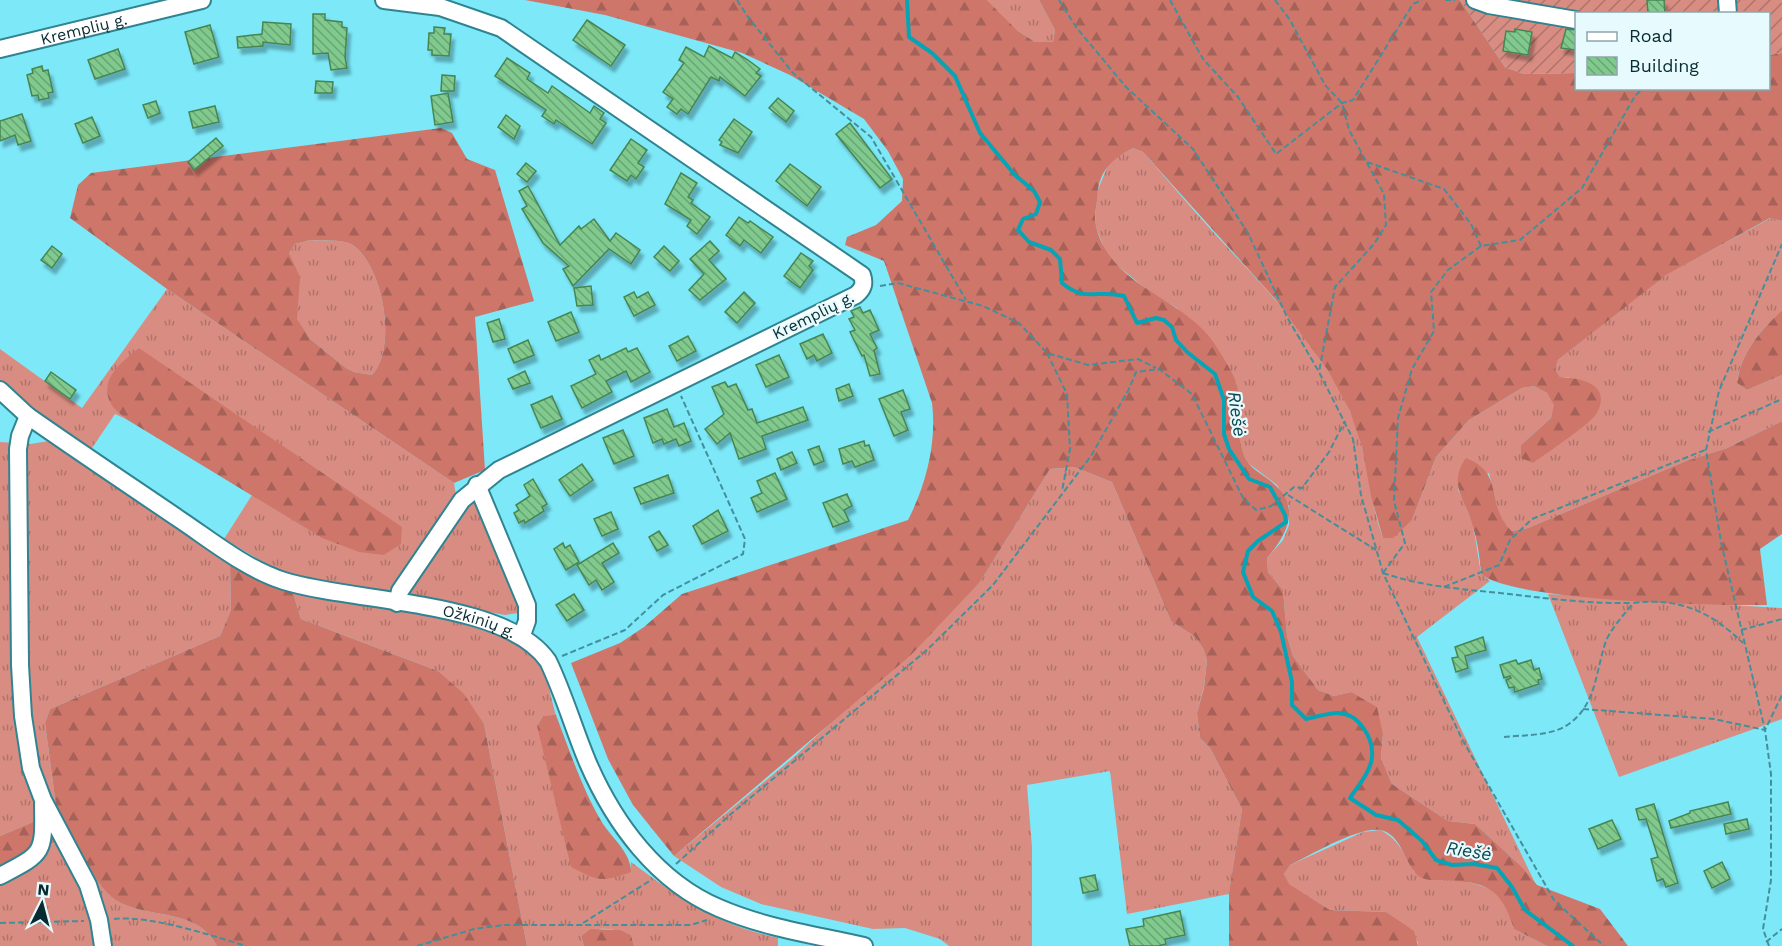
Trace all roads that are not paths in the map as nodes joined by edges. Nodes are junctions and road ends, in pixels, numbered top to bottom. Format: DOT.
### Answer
graph roads {
  1 [pos="202,0"];
  2 [pos="384,0"];
  3 [pos="1475,0"];
  4 [pos="441,4"];
  5 [pos="1575,20"];
  6 [pos="0,49"];
  7 [pos="0,390"];
  8 [pos="28,416"];
  9 [pos="477,485"];
  10 [pos="397,603"];
  11 [pos="522,635"];
  12 [pos="43,800"];
  13 [pos="0,876"];
  14 [pos="102,946"];
  15 [pos="864,946"];
  1 -- 6 [label="street, Kremplių g."];
  2 -- 4 [label="street, Kremplių g."];
  3 -- 5 [label="street"];
  4 -- 9 [label="street, Kremplių g."];
  7 -- 8 [label="street, Ožkinių g."];
  8 -- 10 [label="street, Ožkinių g."];
  8 -- 12 [label="street"];
  9 -- 10 [label="street, Kremplių g."];
  9 -- 11 [label="street"];
  10 -- 11 [label="street, Ožkinių g."];
  11 -- 15 [label="street, Ožkinių g."];
  12 -- 13 [label="street"];
  12 -- 14 [label="street"];
}
